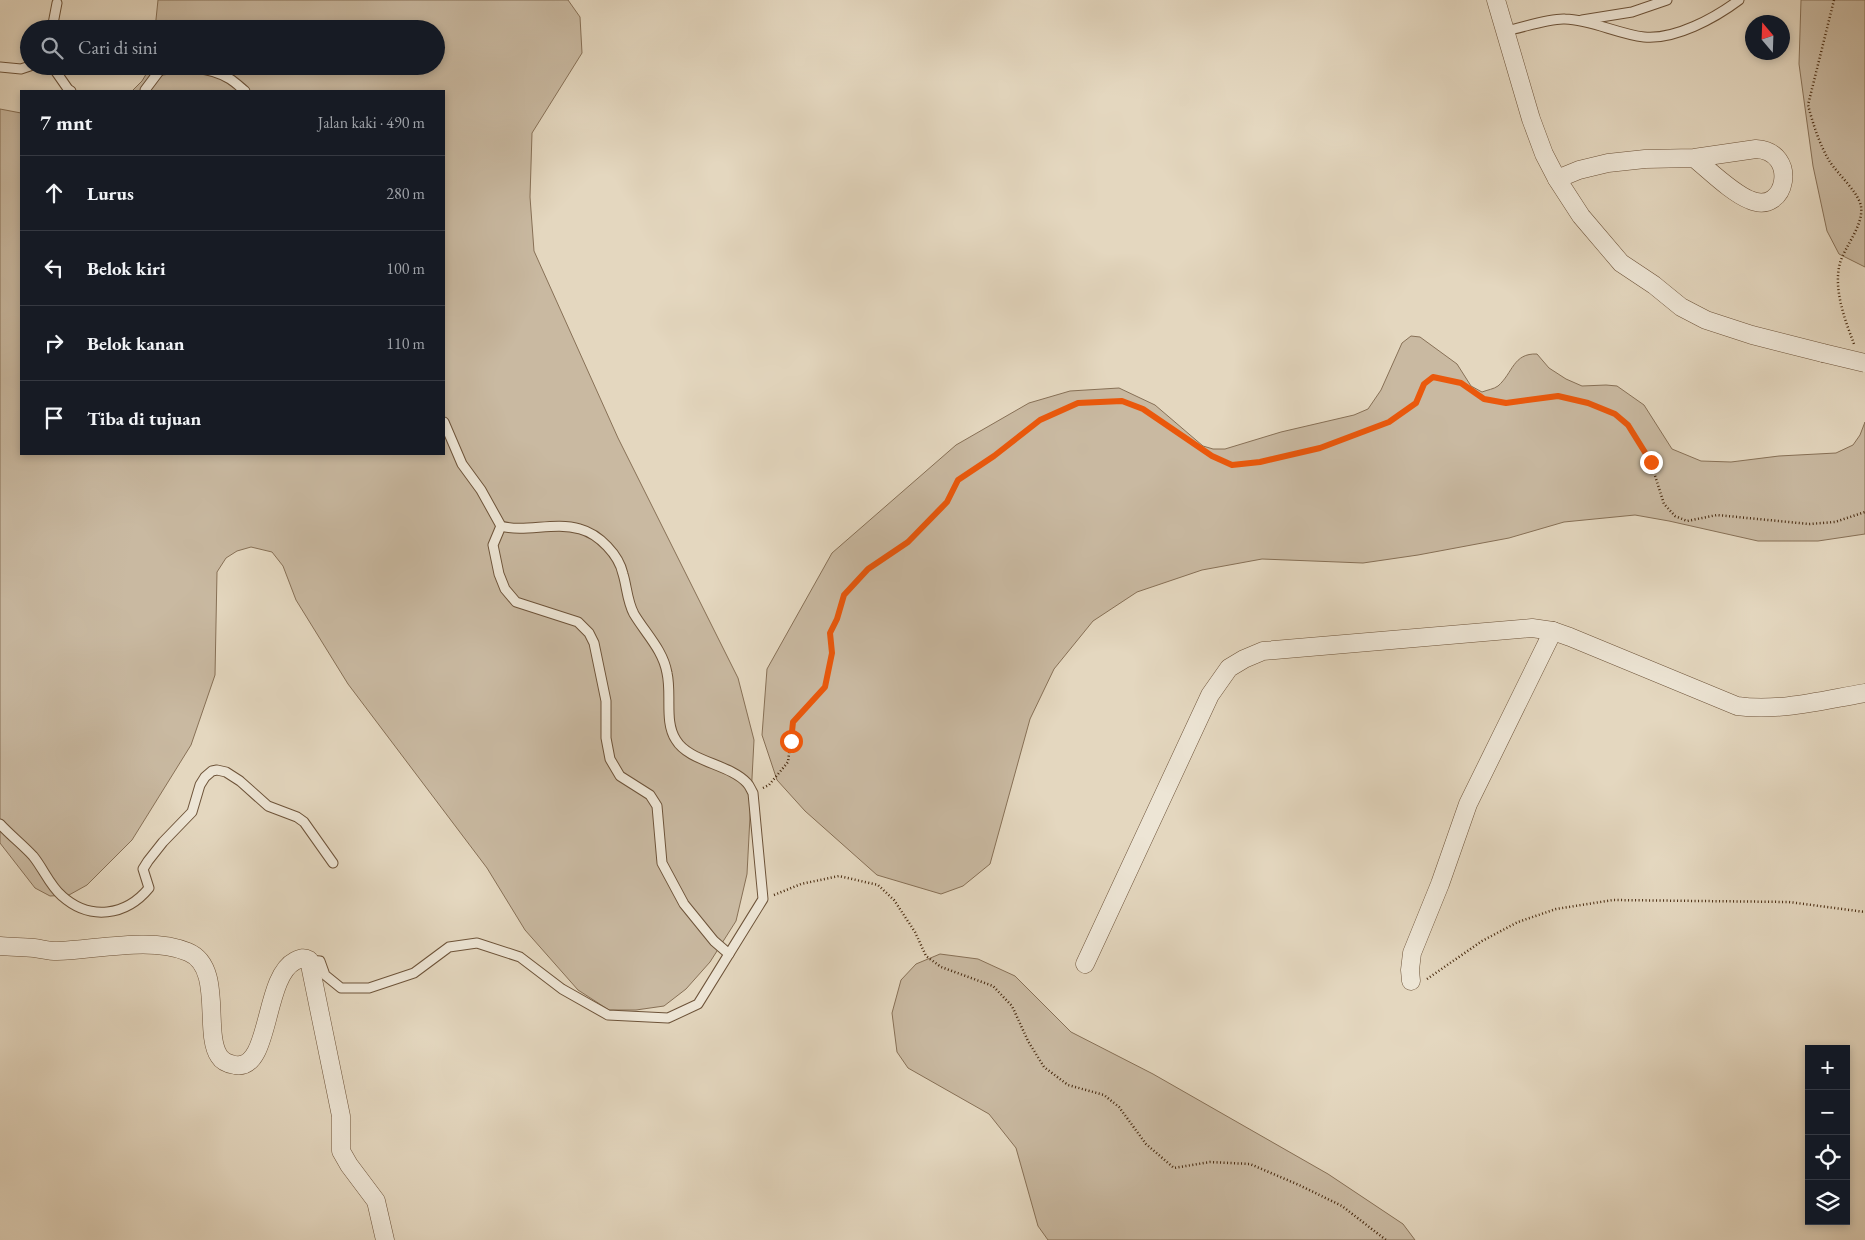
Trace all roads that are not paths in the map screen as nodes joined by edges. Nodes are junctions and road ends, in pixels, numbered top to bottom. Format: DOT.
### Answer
graph roads {
  1 [pos="1496,0"];
  2 [pos="1667,0"];
  3 [pos="1739,0"];
  4 [pos="57,4"];
  5 [pos="54,20"];
  6 [pos="1577,20"];
  7 [pos="1505,31"];
  8 [pos="0,67"];
  9 [pos="20,69"];
  10 [pos="58,75"];
  11 [pos="157,75"];
  12 [pos="219,75"];
  13 [pos="70,90"];
  14 [pos="146,90"];
  15 [pos="244,90"];
  16 [pos="1694,158"];
  17 [pos="1556,179"];
  18 [pos="1861,357"];
  19 [pos="445,424"];
  20 [pos="501,526"];
  21 [pos="1553,631"];
  22 [pos="1865,693"];
  23 [pos="0,824"];
  24 [pos="333,863"];
  25 [pos="0,946"];
  26 [pos="729,954"];
  27 [pos="309,960"];
  28 [pos="1085,964"];
  29 [pos="1411,982"];
  30 [pos="385,1240"];
  1 -- 7 [label="street"];
  2 -- 6 [label="lane"];
  3 -- 6 [label="lane"];
  4 -- 5 [label="lane"];
  6 -- 7 [label="lane"];
  7 -- 17 [label="street"];
  8 -- 9 [label="lane"];
  10 -- 13 [label="lane"];
  11 -- 14 [label="lane"];
  12 -- 15 [label="lane"];
  16 -- 16 [label="street"];
  16 -- 17 [label="street"];
  17 -- 18 [label="street, bridge"];
  19 -- 20 [label="lane"];
  20 -- 26 [label="lane"];
  20 -- 26 [label="lane"];
  21 -- 22 [label="street"];
  21 -- 28 [label="street"];
  21 -- 29 [label="street"];
  23 -- 24 [label="lane"];
  25 -- 27 [label="street"];
  26 -- 27 [label="lane"];
  27 -- 30 [label="street"];
}
